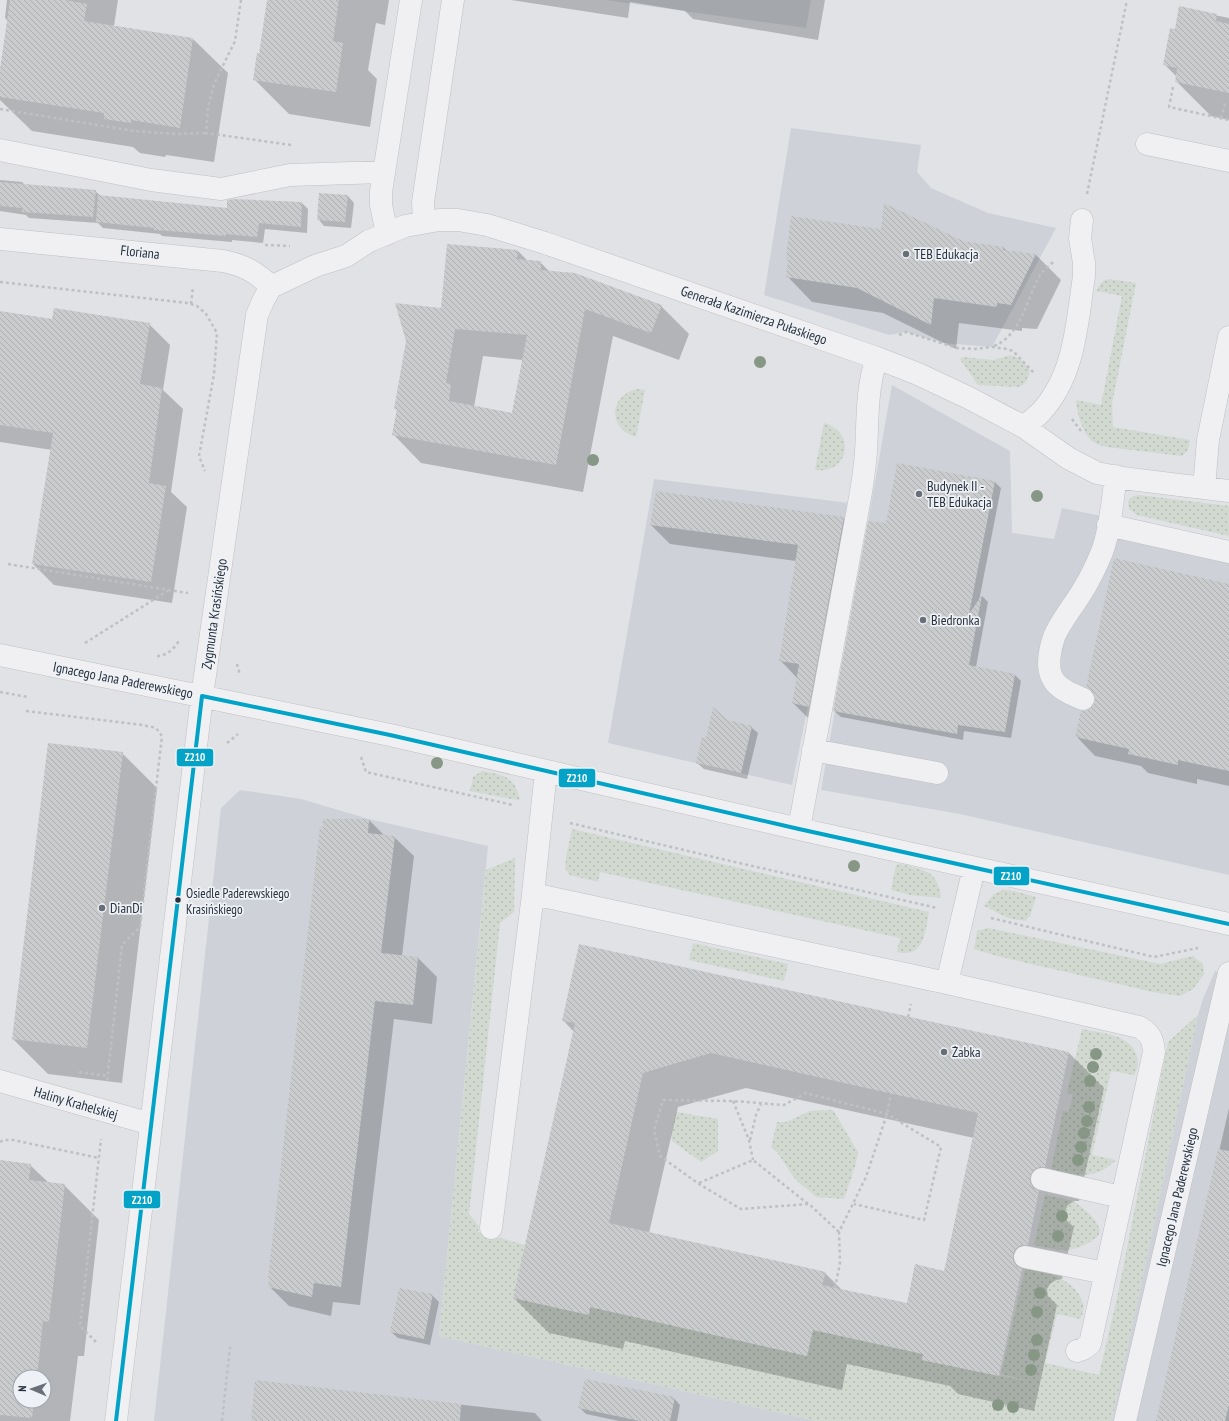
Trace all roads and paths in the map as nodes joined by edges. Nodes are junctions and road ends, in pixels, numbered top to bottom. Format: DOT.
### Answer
graph roads {
  1 [pos="410,0"];
  2 [pos="453,0"];
  3 [pos="1127,0"];
  4 [pos="1173,87"];
  5 [pos="1225,103"];
  6 [pos="0,109"];
  7 [pos="1221,118"];
  8 [pos="1229,120"];
  9 [pos="206,133"];
  10 [pos="1147,144"];
  11 [pos="0,150"];
  12 [pos="1229,161"];
  13 [pos="383,172"];
  14 [pos="1082,220"];
  15 [pos="424,222"];
  16 [pos="388,234"];
  17 [pos="0,239"];
  18 [pos="1055,260"];
  19 [pos="0,282"];
  20 [pos="271,288"];
  21 [pos="1229,337"];
  22 [pos="992,347"];
  23 [pos="877,358"];
  24 [pos="1024,427"];
  25 [pos="1116,476"];
  26 [pos="208,478"];
  27 [pos="1204,488"];
  28 [pos="1229,491"];
  29 [pos="1108,525"];
  30 [pos="1229,552"];
  31 [pos="8,564"];
  32 [pos="169,590"];
  33 [pos="191,593"];
  34 [pos="183,635"];
  35 [pos="88,647"];
  36 [pos="0,655"];
  37 [pos="152,657"];
  38 [pos="0,692"];
  39 [pos="202,696"];
  40 [pos="28,697"];
  41 [pos="1083,699"];
  42 [pos="26,711"];
  43 [pos="813,750"];
  44 [pos="546,771"];
  45 [pos="937,772"];
  46 [pos="799,828"];
  47 [pos="974,868"];
  48 [pos="533,894"];
  49 [pos="1229,924"];
  50 [pos="1229,974"];
  51 [pos="947,983"];
  52 [pos="0,1082"];
  53 [pos="891,1094"];
  54 [pos="733,1101"];
  55 [pos="761,1104"];
  56 [pos="104,1110"];
  57 [pos="887,1114"];
  58 [pos="151,1124"];
  59 [pos="750,1140"];
  60 [pos="0,1142"];
  61 [pos="99,1158"];
  62 [pos="753,1160"];
  63 [pos="1042,1179"];
  64 [pos="699,1184"];
  65 [pos="1122,1197"];
  66 [pos="809,1204"];
  67 [pos="854,1204"];
  68 [pos="491,1228"];
  69 [pos="840,1232"];
  70 [pos="1025,1257"];
  71 [pos="1105,1273"];
  72 [pos="835,1288"];
  73 [pos="230,1347"];
  74 [pos="96,1350"];
  75 [pos="1077,1351"];
  76 [pos="116,1421"];
  77 [pos="222,1421"];
  78 [pos="1125,1421"];
  1 -- 13 [label="street"];
  2 -- 15 [label="street"];
  3 -- 14 [label="path"];
  4 -- 7 [label="path"];
  5 -- 7 [label="path"];
  6 -- 9 [label="path"];
  7 -- 8 [label="path"];
  10 -- 12 [label="street"];
  11 -- 13 [label="street"];
  13 -- 16 [label="street"];
  14 -- 24 [label="street"];
  15 -- 16 [label="street, Generała Kazimierza Pułaskiego"];
  15 -- 23 [label="street, Generała Kazimierza Pułaskiego"];
  16 -- 20 [label="street, Generała Kazimierza Pułaskiego"];
  17 -- 20 [label="street, Floriana"];
  18 -- 22 [label="path"];
  19 -- 26 [label="path"];
  20 -- 39 [label="street, Zygmunta Krasińskiego"];
  21 -- 27 [label="street"];
  23 -- 24 [label="street, Generała Kazimierza Pułaskiego"];
  23 -- 43 [label="street"];
  24 -- 25 [label="street, Generała Kazimierza Pułaskiego"];
  25 -- 27 [label="street, Generała Kazimierza Pułaskiego"];
  25 -- 29 [label="street"];
  27 -- 28 [label="street, Generała Kazimierza Pułaskiego"];
  29 -- 30 [label="street"];
  29 -- 41 [label="street"];
  31 -- 32 [label="path"];
  32 -- 33 [label="path"];
  32 -- 35 [label="path"];
  34 -- 37 [label="path"];
  36 -- 39 [label="street, Ignacego Jana Paderewskiego"];
  38 -- 40 [label="path"];
  39 -- 44 [label="street, Ignacego Jana Paderewskiego"];
  39 -- 58 [label="street, Zygmunta Krasińskiego"];
  42 -- 56 [label="path"];
  43 -- 45 [label="street"];
  43 -- 46 [label="street"];
  44 -- 46 [label="street, Ignacego Jana Paderewskiego"];
  44 -- 48 [label="street"];
  46 -- 47 [label="street, Ignacego Jana Paderewskiego"];
  47 -- 49 [label="street, Ignacego Jana Paderewskiego"];
  47 -- 51 [label="street"];
  48 -- 51 [label="street"];
  48 -- 68 [label="street"];
  50 -- 78 [label="street, Ignacego Jana Paderewskiego"];
  51 -- 65 [label="street"];
  52 -- 56 [label="street, Haliny Krahelskiej"];
  53 -- 57 [label="path"];
  54 -- 55 [label="path"];
  54 -- 59 [label="path"];
  54 -- 64 [label="path"];
  55 -- 57 [label="path"];
  55 -- 59 [label="path"];
  56 -- 58 [label="street, Haliny Krahelskiej"];
  56 -- 61 [label="path"];
  57 -- 67 [label="path"];
  57 -- 67 [label="path"];
  58 -- 76 [label="street, Zygmunta Krasińskiego"];
  59 -- 62 [label="path"];
  60 -- 61 [label="path"];
  61 -- 74 [label="path"];
  62 -- 64 [label="path"];
  62 -- 66 [label="path"];
  63 -- 65 [label="street"];
  64 -- 66 [label="path"];
  65 -- 71 [label="street"];
  66 -- 69 [label="path"];
  67 -- 69 [label="path"];
  69 -- 72 [label="path"];
  70 -- 71 [label="street"];
  71 -- 75 [label="street"];
  73 -- 77 [label="path"];
}
